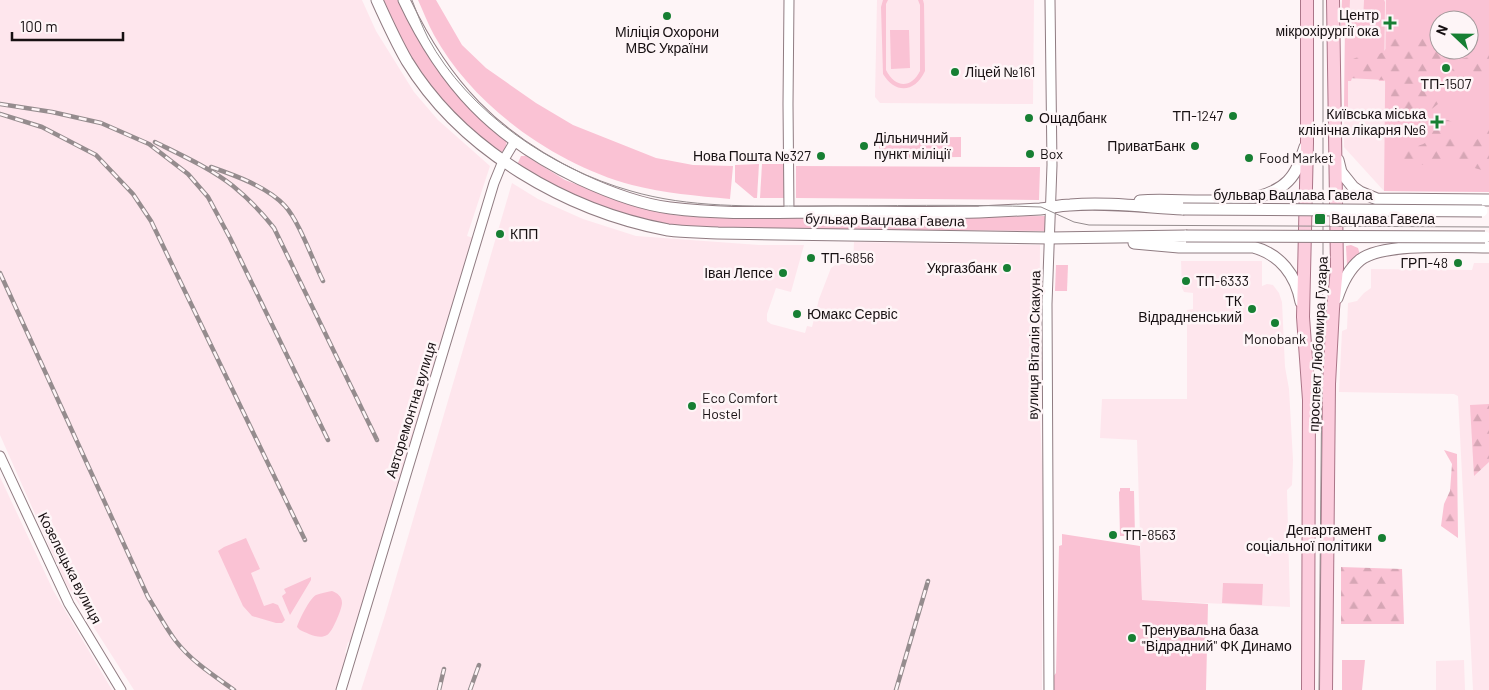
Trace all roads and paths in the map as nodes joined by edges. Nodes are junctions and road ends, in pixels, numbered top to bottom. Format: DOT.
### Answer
graph roads {
  1 [pos="377,0"];
  2 [pos="404,0"];
  3 [pos="789,0"];
  4 [pos="1050,0"];
  5 [pos="1307,0"];
  6 [pos="1333,0"];
  7 [pos="515,141"];
  8 [pos="1336,141"];
  9 [pos="1307,143"];
  10 [pos="503,161"];
  11 [pos="1489,200"];
  12 [pos="1101,204"];
  13 [pos="1050,207"];
  14 [pos="1486,210"];
  15 [pos="789,212"];
  16 [pos="1086,237"];
  17 [pos="1050,238"];
  18 [pos="1488,240"];
  19 [pos="1333,309"];
  20 [pos="1303,317"];
  21 [pos="0,456"];
  22 [pos="121,690"];
  23 [pos="341,690"];
  24 [pos="1048,690"];
  25 [pos="1308,690"];
  26 [pos="1326,690"];
  1 -- 10 [label="main road, бульвар Вацлава Гавела"];
  2 -- 7 [label="main road, бульвар Вацлава Гавела"];
  3 -- 15 [label="street"];
  4 -- 13 [label="street, вулиця Віталія Скакуна"];
  5 -- 9 [label="main road, проспект Любомира Гузара"];
  6 -- 8 [label="main road, проспект Любомира Гузара"];
  7 -- 10 [label="street, Авторемонтна вулиця"];
  7 -- 15 [label="main road, бульвар Вацлава Гавела"];
  8 -- 11 [label="main road"];
  8 -- 19 [label="main road, проспект Любомира Гузара"];
  9 -- 12 [label="main road"];
  9 -- 20 [label="main road, проспект Любомира Гузара"];
  10 -- 17 [label="main road, бульвар Вацлава Гавела"];
  10 -- 23 [label="street, Авторемонтна вулиця"];
  12 -- 13 [label="main road, бульвар Вацлава Гавела"];
  12 -- 14 [label="main road, бульвар Вацлава Гавела, bridge"];
  13 -- 15 [label="main road, бульвар Вацлава Гавела"];
  13 -- 17 [label="street, вулиця Віталія Скакуна"];
  16 -- 17 [label="main road, бульвар Вацлава Гавела"];
  16 -- 18 [label="main road, бульвар Вацлава Гавела, bridge"];
  16 -- 20 [label="main road"];
  17 -- 24 [label="street, вулиця Віталія Скакуна"];
  18 -- 19 [label="main road"];
  19 -- 26 [label="main road, проспект Любомира Гузара"];
  20 -- 25 [label="main road, проспект Любомира Гузара"];
  21 -- 22 [label="street, Козелецька вулиця"];
}
